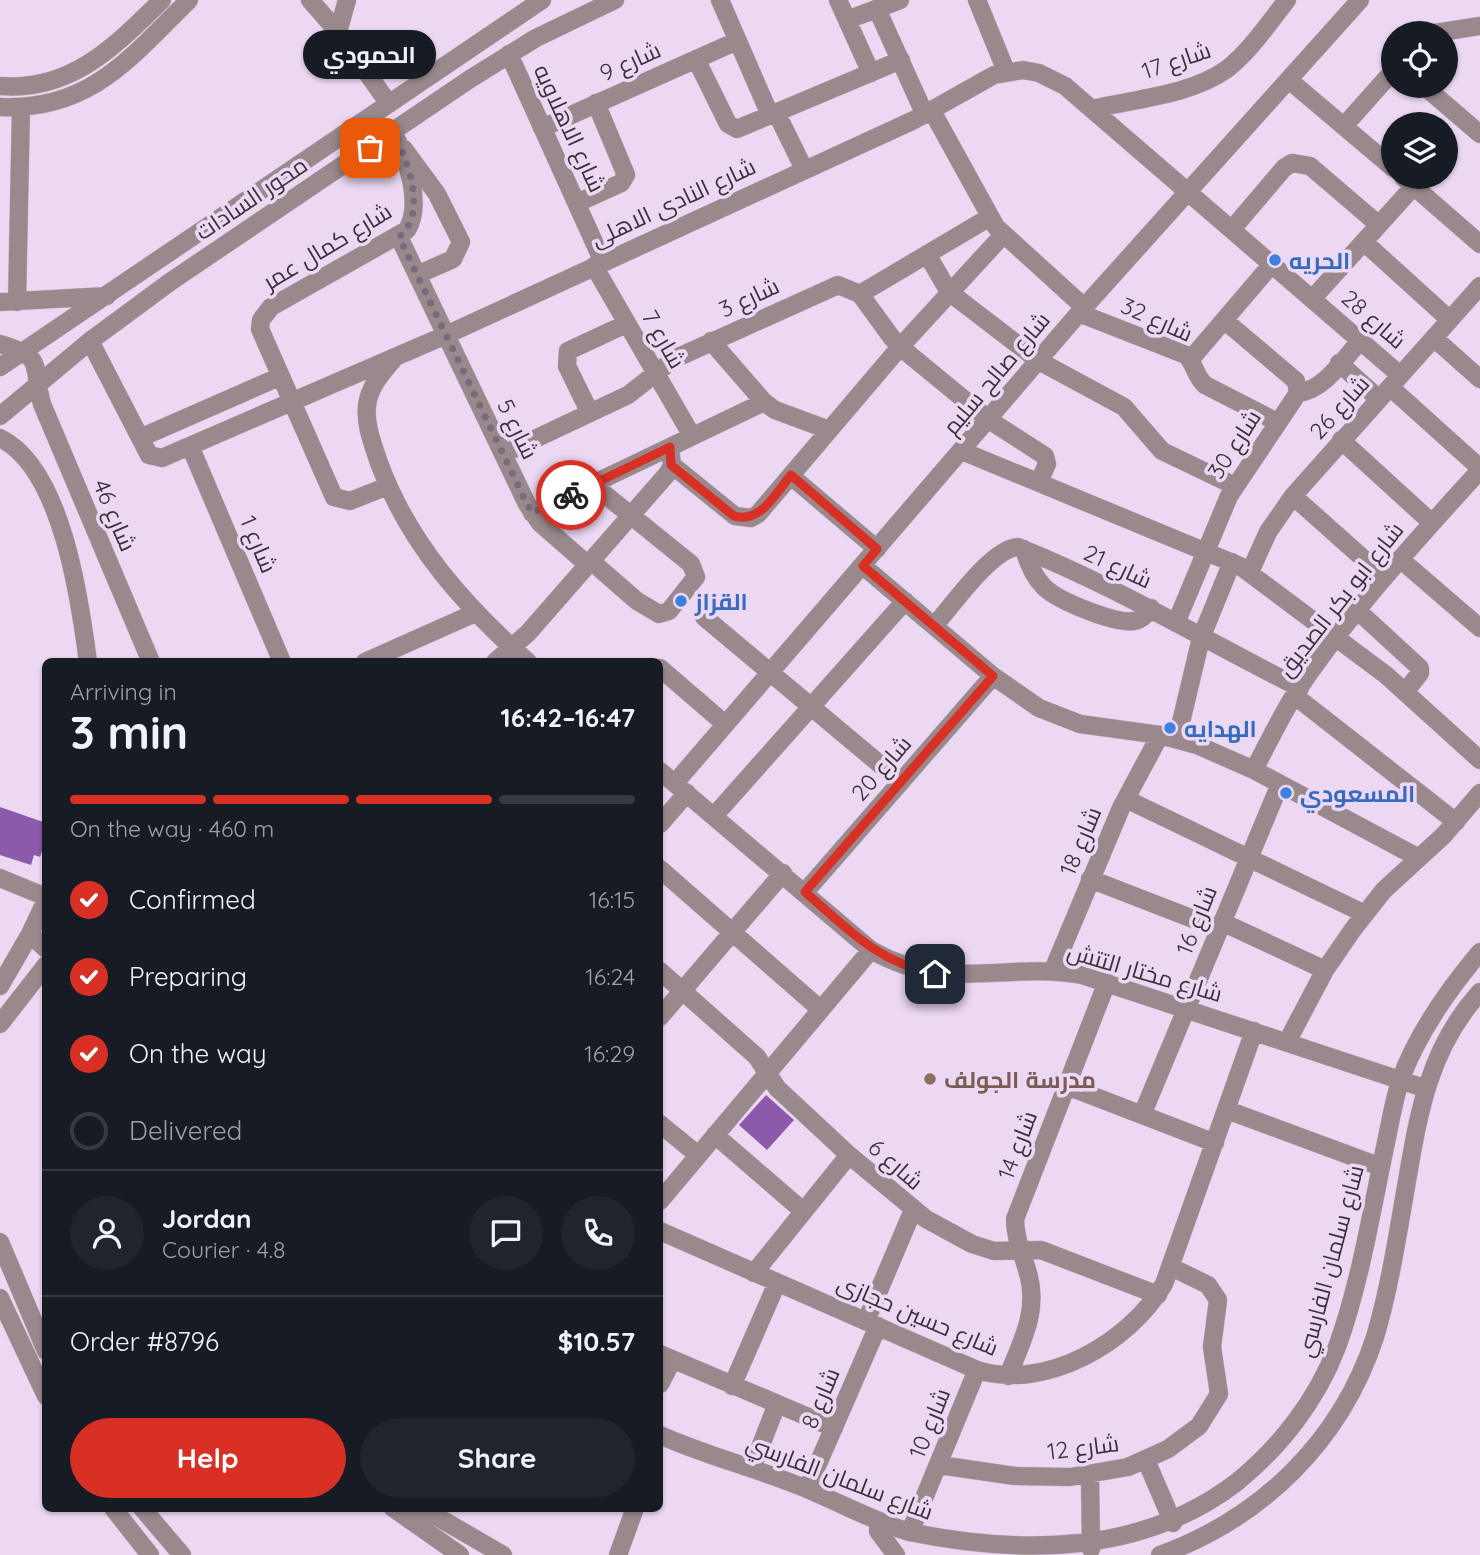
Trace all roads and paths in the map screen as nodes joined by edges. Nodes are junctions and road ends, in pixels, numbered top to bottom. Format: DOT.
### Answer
graph roads {
  1 [pos="162,0"];
  2 [pos="189,0"];
  3 [pos="310,0"];
  4 [pos="347,0"];
  5 [pos="542,0"];
  6 [pos="615,0"];
  7 [pos="721,0"];
  8 [pos="838,0"];
  9 [pos="900,0"];
  10 [pos="977,0"];
  11 [pos="1287,0"];
  12 [pos="1358,1"];
  13 [pos="590,6"];
  14 [pos="877,9"];
  15 [pos="847,20"];
  16 [pos="1476,30"];
  17 [pos="1458,31"];
  18 [pos="338,32"];
  19 [pos="737,41"];
  20 [pos="509,54"];
  21 [pos="696,59"];
  22 [pos="901,60"];
  23 [pos="1006,71"];
  24 [pos="871,73"];
  25 [pos="1289,80"];
  26 [pos="1381,84"];
  27 [pos="0,86"];
  28 [pos="1438,98"];
  29 [pos="596,103"];
  30 [pos="389,104"];
  31 [pos="0,107"];
  32 [pos="21,108"];
  33 [pos="1093,109"];
  34 [pos="929,113"];
  35 [pos="773,114"];
  36 [pos="1344,126"];
  37 [pos="542,128"];
  38 [pos="1480,134"];
  39 [pos="396,138"];
  40 [pos="1381,158"];
  41 [pos="804,169"];
  42 [pos="1403,189"];
  43 [pos="1417,189"];
  44 [pos="1189,190"];
  45 [pos="578,204"];
  46 [pos="990,217"];
  47 [pos="1379,225"];
  48 [pos="1233,228"];
  49 [pos="1003,235"];
  50 [pos="399,237"];
  51 [pos="1364,242"];
  52 [pos="1480,244"];
  53 [pos="927,254"];
  54 [pos="599,264"];
  55 [pos="1272,264"];
  56 [pos="417,275"];
  57 [pos="1480,286"];
  58 [pos="950,292"];
  59 [pos="860,294"];
  60 [pos="107,296"];
  61 [pos="1313,298"];
  62 [pos="9,302"];
  63 [pos="1082,310"];
  64 [pos="1224,320"];
  65 [pos="1450,320"];
  66 [pos="626,324"];
  67 [pos="446,335"];
  68 [pos="1434,338"];
  69 [pos="1361,340"];
  70 [pos="90,341"];
  71 [pos="711,341"];
  72 [pos="0,344"];
  73 [pos="900,347"];
  74 [pos="23,350"];
  75 [pos="395,357"];
  76 [pos="1190,359"];
  77 [pos="1039,361"];
  78 [pos="1339,363"];
  79 [pos="0,367"];
  80 [pos="653,373"];
  81 [pos="279,377"];
  82 [pos="1480,379"];
  83 [pos="37,387"];
  84 [pos="1390,387"];
  85 [pos="1298,393"];
  86 [pos="290,402"];
  87 [pos="764,402"];
  88 [pos="590,413"];
  89 [pos="0,415"];
  90 [pos="989,420"];
  91 [pos="1277,422"];
  92 [pos="829,430"];
  93 [pos="692,436"];
  94 [pos="0,438"];
  95 [pos="140,438"];
  96 [pos="1341,440"];
  97 [pos="190,446"];
  98 [pos="962,451"];
  99 [pos="502,454"];
  100 [pos="671,456"];
  101 [pos="1480,469"];
  102 [pos="791,475"];
  103 [pos="1039,482"];
  104 [pos="592,484"];
  105 [pos="388,486"];
  106 [pos="1235,486"];
  107 [pos="1293,496"];
  108 [pos="532,513"];
  109 [pos="631,516"];
  110 [pos="1432,523"];
  111 [pos="877,549"];
  112 [pos="1024,549"];
  113 [pos="1206,551"];
  114 [pos="1400,559"];
  115 [pos="1232,562"];
  116 [pos="589,563"];
  117 [pos="863,566"];
  118 [pos="1250,572"];
  119 [pos="1384,577"];
  120 [pos="905,601"];
  121 [pos="1151,608"];
  122 [pos="1357,610"];
  123 [pos="475,613"];
  124 [pos="704,617"];
  125 [pos="1177,623"];
  126 [pos="934,626"];
  127 [pos="1480,628"];
  128 [pos="1337,636"];
  129 [pos="1201,638"];
  130 [pos="513,648"];
  131 [pos="87,658"];
  132 [pos="149,658"];
  133 [pos="280,658"];
  134 [pos="374,658"];
  135 [pos="500,658"];
  136 [pos="524,658"];
  137 [pos="663,671"];
  138 [pos="770,672"];
  139 [pos="993,676"];
  140 [pos="1297,692"];
  141 [pos="1405,692"];
  142 [pos="811,707"];
  143 [pos="725,724"];
  144 [pos="1168,737"];
  145 [pos="1480,760"];
  146 [pos="1254,770"];
  147 [pos="663,773"];
  148 [pos="901,782"];
  149 [pos="1279,783"];
  150 [pos="681,788"];
  151 [pos="1480,793"];
  152 [pos="1126,799"];
  153 [pos="714,816"];
  154 [pos="663,819"];
  155 [pos="1456,822"];
  156 [pos="1249,857"];
  157 [pos="1417,857"];
  158 [pos="663,872"];
  159 [pos="783,873"];
  160 [pos="0,878"];
  161 [pos="1090,879"];
  162 [pos="805,892"];
  163 [pos="42,897"];
  164 [pos="42,908"];
  165 [pos="1365,914"];
  166 [pos="1221,926"];
  167 [pos="732,932"];
  168 [pos="30,934"];
  169 [pos="42,945"];
  170 [pos="871,950"];
  171 [pos="1480,952"];
  172 [pos="42,970"];
  173 [pos="1053,970"];
  174 [pos="1325,970"];
  175 [pos="663,974"];
  176 [pos="1107,982"];
  177 [pos="0,986"];
  178 [pos="682,991"];
  179 [pos="1480,992"];
  180 [pos="1187,1008"];
  181 [pos="820,1009"];
  182 [pos="663,1013"];
  183 [pos="0,1024"];
  184 [pos="1254,1031"];
  185 [pos="1287,1042"];
  186 [pos="766,1074"];
  187 [pos="1400,1081"];
  188 [pos="1067,1086"];
  189 [pos="1424,1088"];
  190 [pos="1227,1110"];
  191 [pos="1142,1115"];
  192 [pos="663,1127"];
  193 [pos="715,1135"];
  194 [pos="1215,1143"];
  195 [pos="849,1155"];
  196 [pos="698,1156"];
  197 [pos="1381,1167"];
  198 [pos="663,1197"];
  199 [pos="913,1210"];
  200 [pos="803,1211"];
  201 [pos="663,1232"];
  202 [pos="0,1242"];
  203 [pos="1020,1250"];
  204 [pos="1173,1268"];
  205 [pos="754,1273"];
  206 [pos="778,1283"];
  207 [pos="1158,1295"];
  208 [pos="0,1298"];
  209 [pos="872,1324"];
  210 [pos="42,1341"];
  211 [pos="666,1357"];
  212 [pos="977,1370"];
  213 [pos="1008,1376"];
  214 [pos="732,1386"];
  215 [pos="42,1387"];
  216 [pos="777,1404"];
  217 [pos="834,1428"];
  218 [pos="663,1438"];
  219 [pos="1146,1460"];
  220 [pos="939,1465"];
  221 [pos="752,1468"];
  222 [pos="1090,1476"];
  223 [pos="807,1489"];
  224 [pos="116,1512"];
  225 [pos="151,1512"];
  226 [pos="399,1512"];
  227 [pos="429,1512"];
  228 [pos="634,1512"];
  229 [pos="879,1521"];
  230 [pos="1173,1523"];
  231 [pos="910,1532"];
  232 [pos="1091,1549"];
  233 [pos="1005,1554"];
  234 [pos="150,1555"];
  235 [pos="182,1555"];
  236 [pos="460,1555"];
  237 [pos="503,1555"];
  238 [pos="618,1555"];
  239 [pos="897,1555"];
  240 [pos="1034,1555"];
  241 [pos="1160,1555"];
  1 -- 27 [label="street"];
  2 -- 32 [label="street"];
  3 -- 18 [label="street"];
  4 -- 18 [label="street"];
  5 -- 30 [label="street, محور السادات"];
  6 -- 13 [label="street, محور السادات"];
  7 -- 19 [label="street"];
  8 -- 15 [label="street"];
  9 -- 14 [label="street"];
  10 -- 23 [label="street"];
  11 -- 33 [label="street, شارع 17"];
  12 -- 25 [label="street, شارع صالح سليم"];
  13 -- 20 [label="street, محور السادات"];
  14 -- 15 [label="street"];
  14 -- 22 [label="street"];
  15 -- 24 [label="street"];
  16 -- 17 [label="street"];
  18 -- 30 [label="street"];
  19 -- 21 [label="street, شارع 9"];
  19 -- 35 [label="street"];
  20 -- 37 [label="street, شارع الاهلاويه"];
  20 -- 39 [label="street, محور السادات"];
  21 -- 29 [label="street, شارع 9"];
  21 -- 35 [label="street"];
  22 -- 24 [label="street"];
  22 -- 34 [label="street"];
  23 -- 33 [label="street"];
  23 -- 34 [label="street, شارع النادى الاهلى"];
  24 -- 35 [label="street"];
  25 -- 36 [label="street"];
  25 -- 44 [label="street, شارع صالح سليم"];
  26 -- 36 [label="street"];
  28 -- 38 [label="street"];
  29 -- 37 [label="street, شارع 9"];
  29 -- 45 [label="street"];
  30 -- 60 [label="street, محور السادات"];
  31 -- 32 [label="street"];
  32 -- 62 [label="street"];
  33 -- 44 [label="street"];
  34 -- 41 [label="street, شارع النادى الاهلى"];
  34 -- 46 [label="street"];
  35 -- 41 [label="street"];
  36 -- 40 [label="street"];
  37 -- 45 [label="street, شارع الاهلاويه"];
  39 -- 50 [label="street, شارع كمال عمر"];
  39 -- 56 [label="street"];
  39 -- 70 [label="street, محور السادات"];
  41 -- 54 [label="street, شارع النادى الاهلى"];
  42 -- 47 [label="street"];
  43 -- 52 [label="street"];
  44 -- 48 [label="street, شارع 28"];
  44 -- 63 [label="street, شارع صالح سليم"];
  45 -- 54 [label="street, شارع الاهلاويه"];
  46 -- 49 [label="street"];
  46 -- 53 [label="street"];
  47 -- 48 [label="street"];
  47 -- 51 [label="street"];
  48 -- 55 [label="street, شارع 28"];
  49 -- 58 [label="street"];
  49 -- 63 [label="street"];
  50 -- 56 [label="street, شارع 5"];
  50 -- 81 [label="street, شارع كمال عمر"];
  51 -- 61 [label="street"];
  51 -- 65 [label="street"];
  53 -- 58 [label="street"];
  53 -- 59 [label="street"];
  54 -- 66 [label="street, شارع 7"];
  54 -- 67 [label="street, شارع النادى الاهلى"];
  55 -- 61 [label="street, شارع 28"];
  55 -- 64 [label="street"];
  56 -- 67 [label="street, شارع 5"];
  57 -- 65 [label="street, شارع 26"];
  58 -- 73 [label="street"];
  58 -- 77 [label="street"];
  59 -- 71 [label="street, شارع 3"];
  59 -- 73 [label="street"];
  60 -- 62 [label="street"];
  60 -- 74 [label="street, محور السادات"];
  61 -- 69 [label="street, شارع 28"];
  63 -- 76 [label="street, شارع 32"];
  63 -- 77 [label="street, شارع صالح سليم"];
  64 -- 76 [label="street"];
  64 -- 85 [label="street"];
  65 -- 68 [label="street, شارع 26"];
  66 -- 80 [label="street, شارع 7"];
  66 -- 88 [label="street"];
  67 -- 75 [label="street, شارع النادى الاهلى"];
  67 -- 99 [label="street, شارع 5"];
  68 -- 82 [label="street"];
  68 -- 84 [label="street, شارع 26"];
  69 -- 78 [label="street"];
  69 -- 84 [label="street, شارع 28"];
  70 -- 83 [label="street, محور السادات"];
  70 -- 95 [label="street"];
  71 -- 80 [label="street, شارع 3"];
  71 -- 87 [label="street"];
  72 -- 74 [label="street"];
  73 -- 90 [label="street"];
  73 -- 92 [label="street"];
  74 -- 79 [label="street, محور السادات"];
  74 -- 83 [label="street, شارع 46"];
  75 -- 86 [label="street, شارع النادى الاهلى"];
  75 -- 105 [label="street"];
  76 -- 91 [label="street, شارع 32"];
  77 -- 90 [label="street, شارع صالح سليم"];
  77 -- 106 [label="street"];
  78 -- 84 [label="street"];
  78 -- 85 [label="street"];
  80 -- 88 [label="street, شارع 3"];
  80 -- 93 [label="street, شارع 7"];
  81 -- 86 [label="street, شارع كمال عمر"];
  81 -- 95 [label="street"];
  83 -- 89 [label="street, محور السادات"];
  83 -- 132 [label="street, شارع 46"];
  84 -- 96 [label="street, شارع 26"];
  84 -- 101 [label="street"];
  85 -- 91 [label="street, شارع 30"];
  86 -- 97 [label="street, شارع النادى الاهلى"];
  86 -- 105 [label="street, شارع كمال عمر"];
  87 -- 92 [label="street"];
  87 -- 93 [label="street"];
  88 -- 99 [label="street, شارع 3"];
  90 -- 98 [label="street, شارع صالح سليم"];
  90 -- 103 [label="street"];
  91 -- 106 [label="street, شارع 30"];
  92 -- 102 [label="street"];
  93 -- 100 [label="street"];
  94 -- 131 [label="street"];
  95 -- 97 [label="street, شارع النادى الاهلى"];
  96 -- 107 [label="street, شارع 26"];
  96 -- 110 [label="street"];
  97 -- 133 [label="street, شارع 1"];
  98 -- 103 [label="street"];
  98 -- 111 [label="street, شارع صالح سليم"];
  99 -- 108 [label="street, شارع 5"];
  100 -- 102 [label="street"];
  100 -- 104 [label="street"];
  100 -- 109 [label="street"];
  101 -- 110 [label="street, شارع ابو بكر الصديق"];
  102 -- 111 [label="street"];
  103 -- 113 [label="street"];
  104 -- 108 [label="street"];
  104 -- 109 [label="street, شارع 5"];
  105 -- 123 [label="street"];
  106 -- 113 [label="street, شارع 30"];
  107 -- 118 [label="street, شارع 26"];
  107 -- 119 [label="street"];
  108 -- 116 [label="street, شارع 5"];
  109 -- 116 [label="street"];
  109 -- 116 [label="street, شارع 5"];
  110 -- 114 [label="street, شارع ابو بكر الصديق"];
  111 -- 117 [label="street, شارع صالح سليم"];
  112 -- 121 [label="street, شارع 21"];
  112 -- 121 [label="street"];
  112 -- 126 [label="street"];
  113 -- 115 [label="street"];
  113 -- 125 [label="street, شارع 30"];
  114 -- 119 [label="street, شارع ابو بكر الصديق"];
  114 -- 127 [label="street"];
  115 -- 118 [label="street"];
  115 -- 129 [label="street"];
  116 -- 130 [label="street"];
  117 -- 120 [label="street"];
  117 -- 138 [label="street, شارع صالح سليم"];
  118 -- 128 [label="street"];
  119 -- 122 [label="street, شارع ابو بكر الصديق"];
  120 -- 126 [label="street"];
  120 -- 142 [label="street"];
  121 -- 125 [label="street, شارع 21"];
  122 -- 128 [label="street, شارع ابو بكر الصديق"];
  122 -- 141 [label="street"];
  123 -- 130 [label="street"];
  123 -- 134 [label="street"];
  124 -- 138 [label="street"];
  125 -- 129 [label="street, شارع 21"];
  126 -- 139 [label="street"];
  128 -- 140 [label="street, شارع ابو بكر الصديق"];
  128 -- 141 [label="street"];
  129 -- 140 [label="street, شارع 21"];
  129 -- 144 [label="street"];
  130 -- 135 [label="street"];
  130 -- 136 [label="street"];
  137 -- 143 [label="street"];
  138 -- 142 [label="street"];
  138 -- 143 [label="street, شارع صالح سليم"];
  139 -- 144 [label="street"];
  139 -- 148 [label="street, شارع 20"];
  140 -- 146 [label="street, شارع ابو بكر الصديق"];
  140 -- 155 [label="street, شارع 21"];
  141 -- 145 [label="street"];
  142 -- 148 [label="street"];
  142 -- 153 [label="street"];
  143 -- 150 [label="street, شارع صالح سليم"];
  144 -- 146 [label="street"];
  144 -- 152 [label="street, شارع 18"];
  146 -- 149 [label="street"];
  147 -- 150 [label="street, شارع مختار التتش"];
  148 -- 162 [label="street, شارع 20"];
  149 -- 156 [label="street, شارع 16"];
  149 -- 157 [label="street"];
  150 -- 153 [label="street, شارع مختار التتش"];
  150 -- 154 [label="street, شارع صالح سليم"];
  151 -- 155 [label="street"];
  152 -- 156 [label="street"];
  152 -- 161 [label="street, شارع 18"];
  153 -- 159 [label="street, شارع مختار التتش"];
  155 -- 157 [label="street"];
  156 -- 165 [label="street"];
  156 -- 166 [label="street, شارع 16"];
  157 -- 165 [label="street"];
  158 -- 167 [label="street"];
  159 -- 162 [label="street, شارع مختار التتش"];
  159 -- 167 [label="street"];
  160 -- 163 [label="street"];
  161 -- 166 [label="street"];
  161 -- 173 [label="street, شارع 18"];
  162 -- 170 [label="street, شارع مختار التتش"];
  164 -- 168 [label="street"];
  165 -- 174 [label="street"];
  166 -- 174 [label="street"];
  166 -- 180 [label="street, شارع 16"];
  167 -- 178 [label="street"];
  167 -- 181 [label="street"];
  168 -- 169 [label="street"];
  168 -- 177 [label="street"];
  170 -- 173 [label="street, شارع مختار التتش"];
  170 -- 181 [label="street"];
  171 -- 187 [label="street, شارع سلمان الفارسي"];
  172 -- 183 [label="street"];
  173 -- 176 [label="street, شارع مختار التتش"];
  174 -- 185 [label="street"];
  175 -- 178 [label="street, شارع 6"];
  176 -- 180 [label="street, شارع مختار التتش"];
  176 -- 188 [label="street, شارع 14"];
  178 -- 182 [label="street"];
  178 -- 186 [label="street, شارع 6"];
  179 -- 189 [label="street"];
  180 -- 184 [label="street, شارع مختار التتش"];
  180 -- 191 [label="street, شارع 16"];
  181 -- 186 [label="street"];
  184 -- 185 [label="street, شارع مختار التتش"];
  184 -- 190 [label="street, شارع حسين حجازى"];
  185 -- 187 [label="street, شارع مختار التتش"];
  186 -- 193 [label="street"];
  186 -- 195 [label="street, شارع 6"];
  187 -- 189 [label="street, شارع مختار التتش"];
  187 -- 197 [label="street, شارع سلمان الفارسي"];
  188 -- 191 [label="street"];
  188 -- 203 [label="street, شارع 14"];
  189 -- 241 [label="street"];
  190 -- 194 [label="street, شارع حسين حجازى"];
  190 -- 197 [label="street"];
  191 -- 194 [label="street"];
  192 -- 196 [label="street"];
  193 -- 196 [label="street"];
  193 -- 200 [label="street"];
  194 -- 204 [label="street, شارع حسين حجازى"];
  195 -- 199 [label="street, شارع 6"];
  195 -- 200 [label="street"];
  196 -- 198 [label="street"];
  197 -- 230 [label="street, شارع سلمان الفارسي"];
  199 -- 203 [label="street, شارع 6"];
  199 -- 209 [label="street, شارع 8"];
  200 -- 205 [label="street"];
  201 -- 205 [label="street, شارع حسين حجازى"];
  202 -- 210 [label="street"];
  203 -- 207 [label="street, شارع 6"];
  203 -- 213 [label="street, شارع 14"];
  204 -- 207 [label="street, شارع حسين حجازى"];
  204 -- 219 [label="street, شارع 12"];
  205 -- 206 [label="street, شارع حسين حجازى"];
  206 -- 209 [label="street, شارع حسين حجازى"];
  206 -- 214 [label="street"];
  207 -- 213 [label="street, شارع حسين حجازى"];
  208 -- 215 [label="street"];
  209 -- 212 [label="street, شارع حسين حجازى"];
  209 -- 217 [label="street, شارع 8"];
  211 -- 214 [label="street"];
  212 -- 213 [label="street, شارع حسين حجازى"];
  212 -- 220 [label="street, شارع 10"];
  214 -- 216 [label="street"];
  216 -- 217 [label="street"];
  216 -- 221 [label="street"];
  217 -- 223 [label="street, شارع 8"];
  218 -- 221 [label="street, شارع سلمان الفارسي"];
  219 -- 222 [label="street, شارع 12"];
  219 -- 230 [label="street"];
  220 -- 222 [label="street, شارع 12"];
  220 -- 231 [label="street, شارع 10"];
  221 -- 223 [label="street, شارع سلمان الفارسي"];
  222 -- 232 [label="street"];
  223 -- 229 [label="street, شارع سلمان الفارسي"];
  224 -- 234 [label="street"];
  225 -- 235 [label="street"];
  226 -- 236 [label="street"];
  227 -- 237 [label="street"];
  228 -- 238 [label="street"];
  229 -- 231 [label="street, شارع سلمان الفارسي"];
  229 -- 239 [label="street"];
  230 -- 232 [label="street, شارع سلمان الفارسي"];
  231 -- 233 [label="street, شارع سلمان الفارسي"];
  232 -- 240 [label="street, شارع سلمان الفارسي"];
  233 -- 240 [label="street, شارع سلمان الفارسي"];
}
